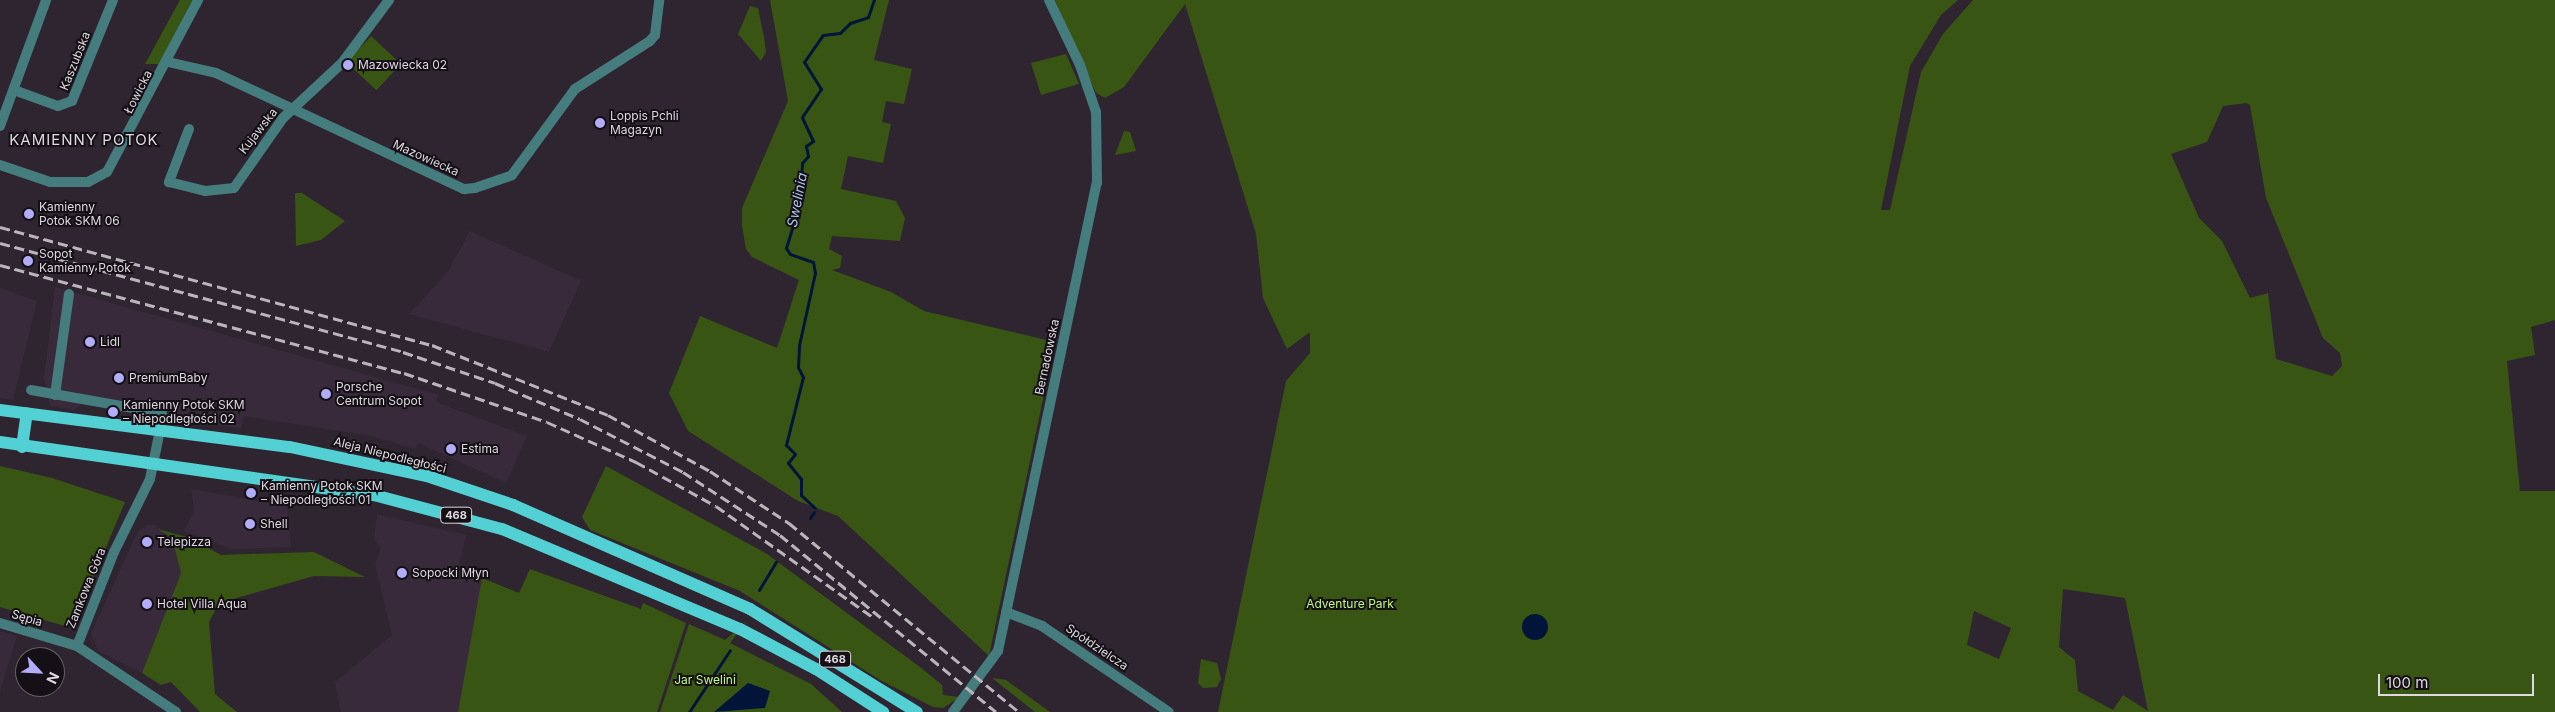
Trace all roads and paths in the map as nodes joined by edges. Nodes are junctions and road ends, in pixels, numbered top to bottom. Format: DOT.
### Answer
graph roads {
  1 [pos="46,0"];
  2 [pos="113,0"];
  3 [pos="198,0"];
  4 [pos="389,0"];
  5 [pos="659,0"];
  6 [pos="1049,0"];
  7 [pos="168,62"];
  8 [pos="14,90"];
  9 [pos="291,110"];
  10 [pos="0,126"];
  11 [pos="189,129"];
  12 [pos="0,165"];
  13 [pos="69,294"];
  14 [pos="31,390"];
  15 [pos="55,394"];
  16 [pos="0,410"];
  17 [pos="27,413"];
  18 [pos="162,413"];
  19 [pos="160,430"];
  20 [pos="0,442"];
  21 [pos="22,447"];
  22 [pos="154,466"];
  23 [pos="1006,612"];
  24 [pos="0,623"];
  25 [pos="77,646"];
  26 [pos="176,712"];
  27 [pos="883,712"];
  28 [pos="917,712"];
  29 [pos="953,712"];
  30 [pos="1169,712"];
  1 -- 8 [label="street"];
  2 -- 8 [label="street, Kaszubska"];
  3 -- 7 [label="street, Łowicka"];
  4 -- 9 [label="street, Kujawska"];
  5 -- 9 [label="street, Mazowiecka"];
  6 -- 23 [label="street, Bernadowska"];
  7 -- 9 [label="street, Mazowiecka"];
  7 -- 12 [label="street, Łowicka"];
  8 -- 10 [label="street"];
  9 -- 11 [label="street, Kujawska"];
  13 -- 15 [label="street"];
  14 -- 15 [label="street"];
  15 -- 18 [label="street"];
  16 -- 17 [label="main road, Aleja Niepodległości / 468"];
  17 -- 19 [label="main road, Aleja Niepodległości / 468"];
  17 -- 21 [label="main road"];
  19 -- 22 [label="street, Zamkowa Góra"];
  19 -- 28 [label="main road, Aleja Niepodległości / 468"];
  20 -- 21 [label="main road, 468"];
  21 -- 22 [label="main road, 468"];
  22 -- 25 [label="street, Zamkowa Góra"];
  22 -- 27 [label="main road, 468"];
  23 -- 29 [label="street, Bernadowska"];
  23 -- 30 [label="street, Spółdzielcza"];
  24 -- 25 [label="street, Sępia"];
  25 -- 26 [label="street, Zamkowa Góra"];
}
